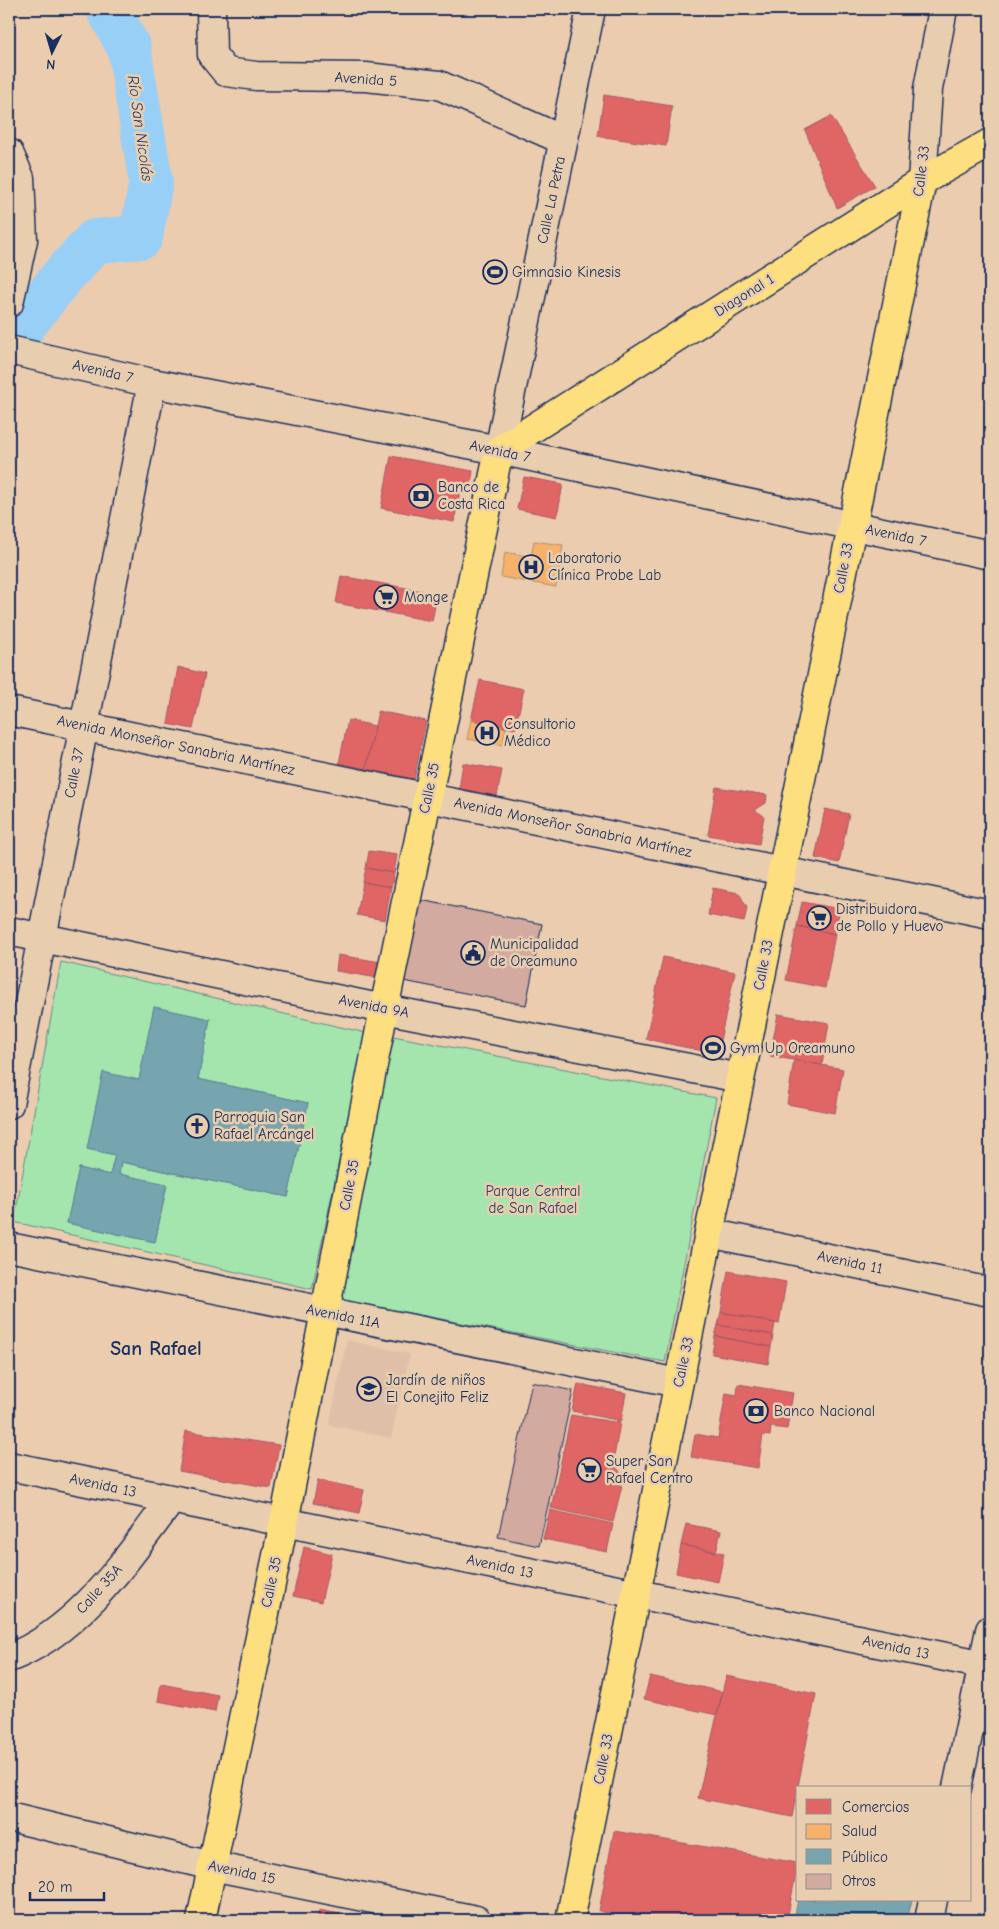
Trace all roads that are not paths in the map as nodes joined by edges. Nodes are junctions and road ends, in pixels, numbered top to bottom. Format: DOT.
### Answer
graph roads {
  1 [pos="211,9"];
  2 [pos="590,9"];
  3 [pos="943,9"];
  4 [pos="563,140"];
  5 [pos="990,143"];
  6 [pos="9,153"];
  7 [pos="922,182"];
  8 [pos="9,303"];
  9 [pos="9,350"];
  10 [pos="152,383"];
  11 [pos="499,450"];
  12 [pos="852,526"];
  13 [pos="990,555"];
  14 [pos="9,710"];
  15 [pos="84,726"];
  16 [pos="428,797"];
  17 [pos="782,871"];
  18 [pos="990,914"];
  19 [pos="9,930"];
  20 [pos="42,938"];
  21 [pos="384,1009"];
  22 [pos="740,1078"];
  23 [pos="9,1104"];
  24 [pos="709,1233"];
  25 [pos="9,1247"];
  26 [pos="990,1292"];
  27 [pos="324,1312"];
  28 [pos="678,1383"];
  29 [pos="9,1466"];
  30 [pos="172,1500"];
  31 [pos="284,1522"];
  32 [pos="636,1594"];
  33 [pos="990,1630"];
  34 [pos="9,1658"];
  35 [pos="987,1666"];
  36 [pos="957,1786"];
  37 [pos="9,1817"];
  38 [pos="212,1866"];
  39 [pos="933,1902"];
  40 [pos="201,1920"];
  41 [pos="476,1920"];
  42 [pos="570,1920"];
  43 [pos="929,1920"];
  1 -- 4 [label="street, Avenida 5"];
  2 -- 4 [label="street, Calle La Petra"];
  3 -- 7 [label="street, Calle 33"];
  4 -- 11 [label="street, Calle La Petra"];
  5 -- 7 [label="main road, Diagonal 1"];
  6 -- 8 [label="street"];
  7 -- 11 [label="main road, Diagonal 1"];
  7 -- 12 [label="main road, Calle 33"];
  9 -- 10 [label="street, Avenida 7"];
  10 -- 11 [label="street, Avenida 7"];
  10 -- 15 [label="street, Calle 37"];
  11 -- 12 [label="street, Avenida 7"];
  11 -- 16 [label="main road, Calle 35"];
  12 -- 13 [label="street, Avenida 7"];
  12 -- 17 [label="main road, Calle 33"];
  14 -- 15 [label="street, Avenida Monseñor Sanabria Martínez"];
  15 -- 16 [label="street, Avenida Monseñor Sanabria Martínez"];
  15 -- 20 [label="street, Calle 37"];
  16 -- 17 [label="street, Avenida Monseñor Sanabria Martínez"];
  16 -- 21 [label="main road, Calle 35"];
  17 -- 18 [label="street, Avenida Monseñor Sanabria Martínez"];
  17 -- 22 [label="main road, Calle 33"];
  19 -- 20 [label="street, Avenida 9A"];
  20 -- 21 [label="street, Avenida 9A"];
  20 -- 23 [label="street, Calle 37"];
  21 -- 22 [label="street, Avenida 9A"];
  21 -- 27 [label="main road, Calle 35"];
  22 -- 24 [label="main road, Calle 33"];
  24 -- 26 [label="street, Avenida 11"];
  24 -- 28 [label="main road, Calle 33"];
  25 -- 27 [label="street, Avenida 11A"];
  27 -- 28 [label="street, Avenida 11A"];
  27 -- 31 [label="main road, Calle 35"];
  28 -- 32 [label="main road, Calle 33"];
  29 -- 30 [label="street, Avenida 13"];
  30 -- 31 [label="street, Avenida 13"];
  30 -- 34 [label="street, Calle 35A"];
  31 -- 32 [label="street, Avenida 13"];
  31 -- 38 [label="main road, Calle 35"];
  32 -- 35 [label="street, Avenida 13"];
  32 -- 42 [label="main road, Calle 33"];
  33 -- 35 [label="street"];
  35 -- 36 [label="street"];
  37 -- 38 [label="street, Avenida 15"];
  38 -- 40 [label="main road, Calle 35"];
  38 -- 41 [label="street, Avenida 15"];
  39 -- 43 [label="street"];
}
